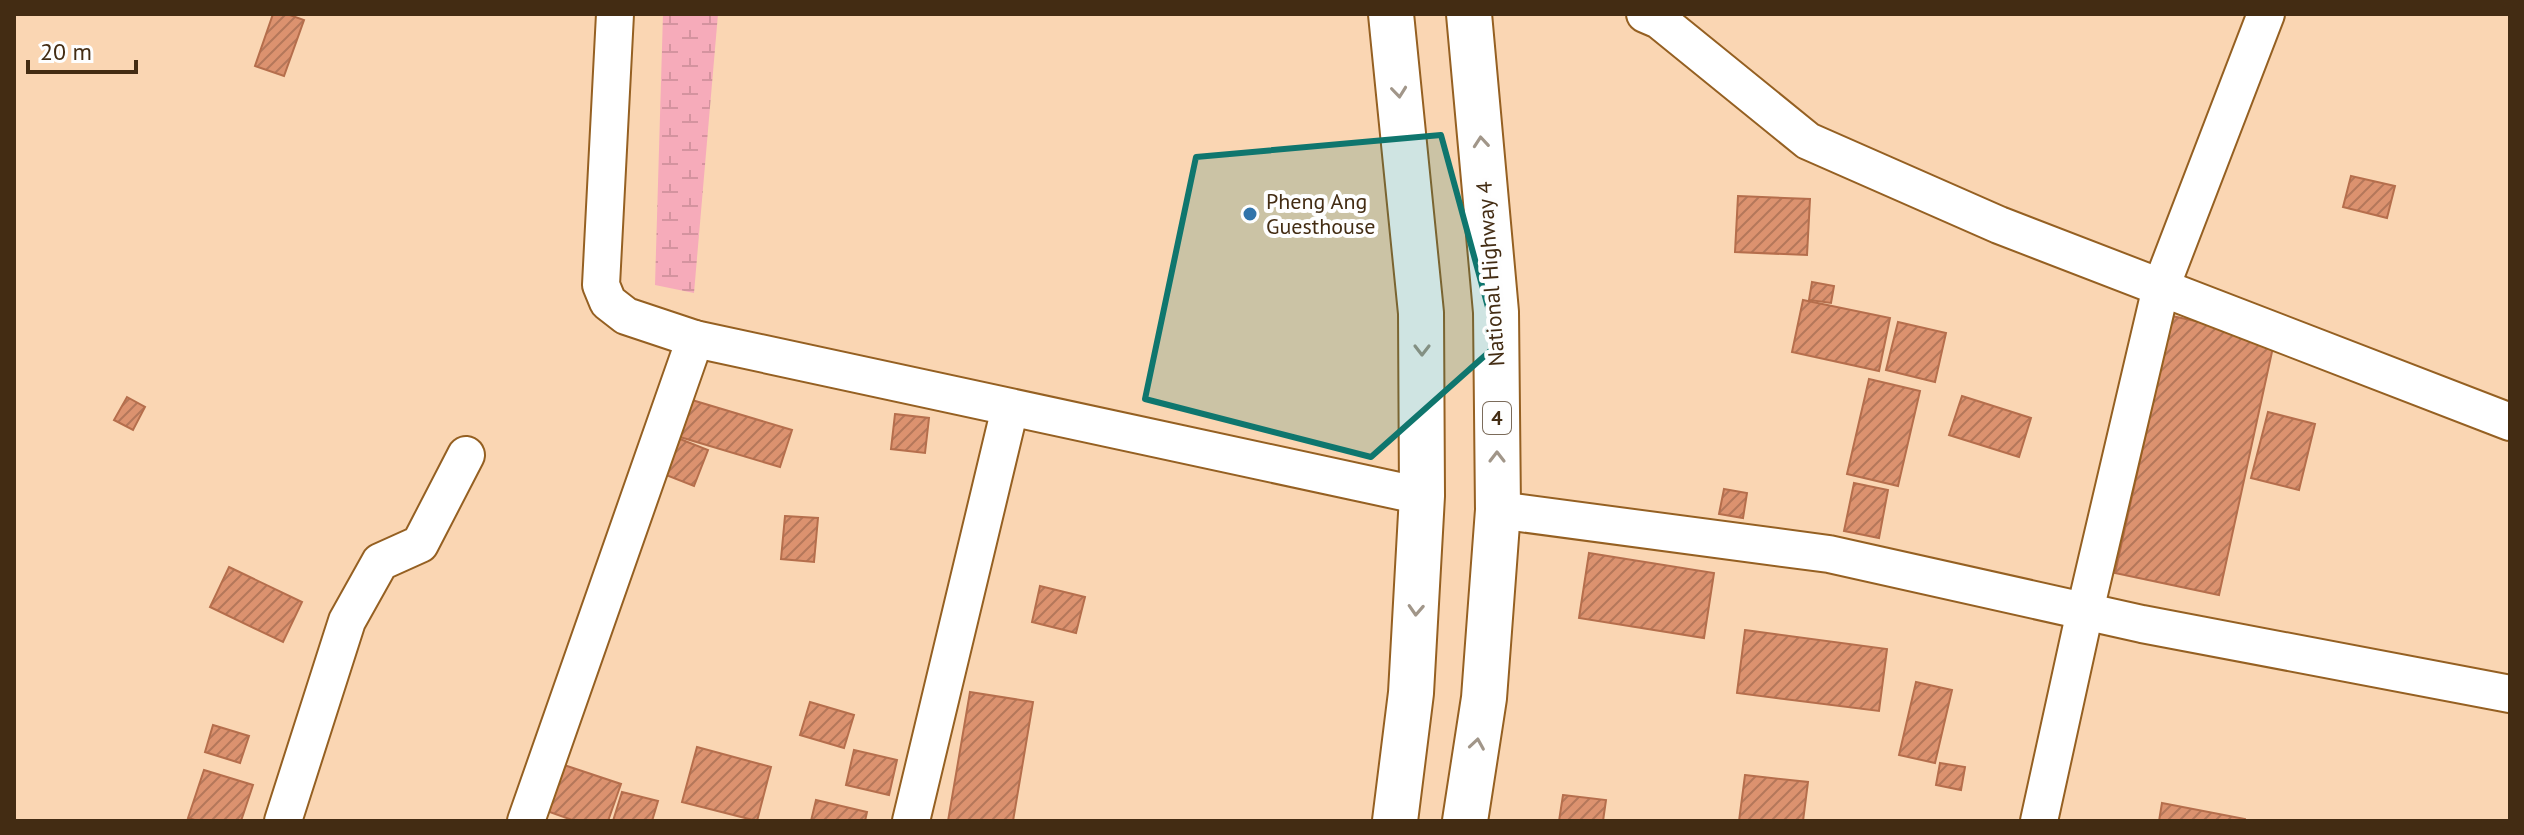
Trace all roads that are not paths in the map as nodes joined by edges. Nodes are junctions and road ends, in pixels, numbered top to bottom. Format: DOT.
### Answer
graph roads {
  1 [pos="615,14"];
  2 [pos="1391,14"];
  3 [pos="1469,14"];
  4 [pos="1645,14"];
  5 [pos="2266,14"];
  6 [pos="2161,287"];
  7 [pos="695,339"];
  8 [pos="1010,408"];
  9 [pos="2510,422"];
  10 [pos="466,455"];
  11 [pos="1422,496"];
  12 [pos="1498,510"];
  13 [pos="2085,611"];
  14 [pos="2510,694"];
  15 [pos="283,821"];
  16 [pos="526,821"];
  17 [pos="911,821"];
  18 [pos="1395,821"];
  19 [pos="1465,821"];
  20 [pos="2039,821"];
  1 -- 7 [label="street"];
  2 -- 11 [label="highway, one-way"];
  12 -- 3 [label="highway, National Highway 4 / 4, one-way"];
  4 -- 6 [label="street"];
  5 -- 6 [label="street"];
  6 -- 9 [label="street"];
  6 -- 13 [label="street"];
  7 -- 8 [label="street"];
  7 -- 16 [label="street"];
  8 -- 11 [label="street"];
  8 -- 17 [label="street"];
  10 -- 15 [label="street"];
  11 -- 18 [label="highway, one-way"];
  12 -- 13 [label="street"];
  19 -- 12 [label="highway, National Highway 4 / 4, one-way"];
  13 -- 14 [label="street"];
  13 -- 20 [label="street"];
}
